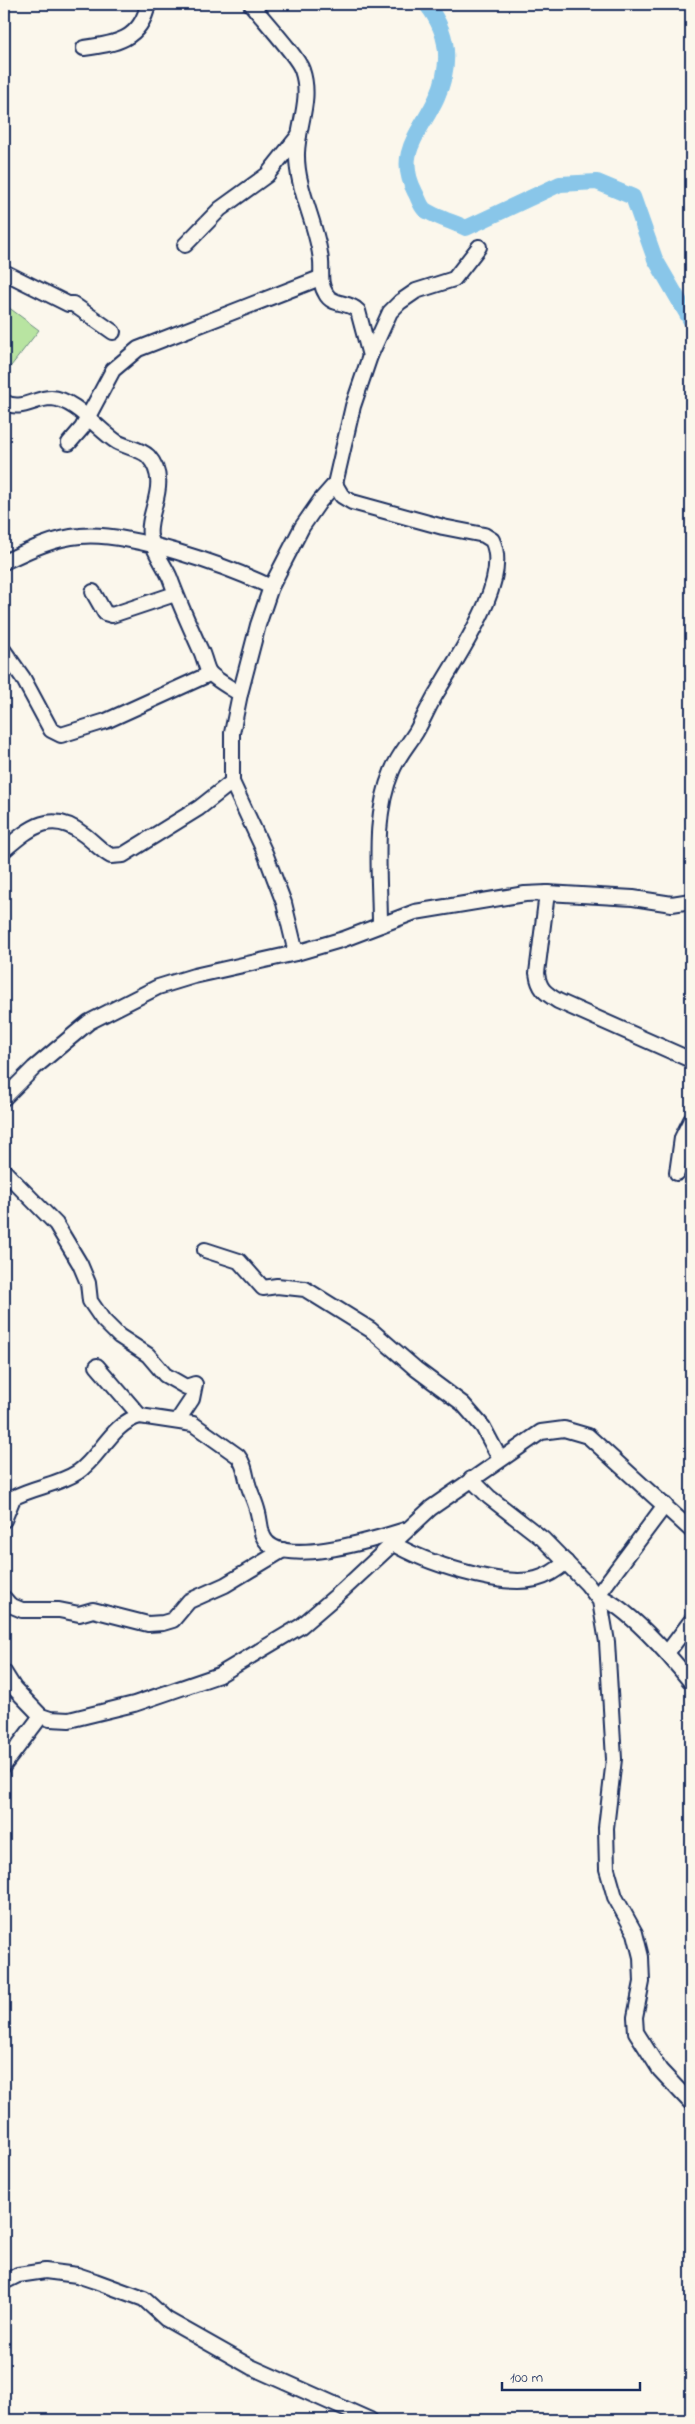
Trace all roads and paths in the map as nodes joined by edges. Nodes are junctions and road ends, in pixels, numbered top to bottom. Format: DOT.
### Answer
graph roads {
  1 [pos="148,4"];
  2 [pos="251,4"];
  3 [pos="84,48"];
  4 [pos="300,132"];
  5 [pos="185,245"];
  6 [pos="479,247"];
  7 [pos="4,272"];
  8 [pos="320,278"];
  9 [pos="113,332"];
  10 [pos="370,356"];
  11 [pos="4,402"];
  12 [pos="87,419"];
  13 [pos="69,443"];
  14 [pos="335,484"];
  15 [pos="154,547"];
  16 [pos="4,562"];
  17 [pos="271,587"];
  18 [pos="93,592"];
  19 [pos="175,594"];
  20 [pos="4,651"];
  21 [pos="208,671"];
  22 [pos="240,694"];
  23 [pos="232,782"];
  24 [pos="4,850"];
  25 [pos="547,893"];
  26 [pos="691,901"];
  27 [pos="380,925"];
  28 [pos="296,953"];
  29 [pos="691,1060"];
  30 [pos="4,1098"];
  31 [pos="691,1120"];
  32 [pos="4,1171"];
  33 [pos="677,1173"];
  34 [pos="205,1250"];
  35 [pos="97,1366"];
  36 [pos="140,1416"];
  37 [pos="178,1420"];
  38 [pos="500,1459"];
  39 [pos="471,1479"];
  40 [pos="665,1505"];
  41 [pos="4,1520"];
  42 [pos="406,1530"];
  43 [pos="691,1530"];
  44 [pos="392,1543"];
  45 [pos="283,1550"];
  46 [pos="566,1562"];
  47 [pos="597,1596"];
  48 [pos="4,1598"];
  49 [pos="691,1621"];
  50 [pos="667,1653"];
  51 [pos="4,1672"];
  52 [pos="690,1681"];
  53 [pos="41,1716"];
  54 [pos="4,1765"];
  55 [pos="691,2103"];
  56 [pos="4,2282"];
  57 [pos="370,2420"];
  1 -- 3 [label="street"];
  2 -- 4 [label="street"];
  4 -- 5 [label="street"];
  4 -- 8 [label="street"];
  6 -- 10 [label="street"];
  7 -- 9 [label="street"];
  8 -- 10 [label="street"];
  8 -- 12 [label="street"];
  10 -- 14 [label="street"];
  11 -- 12 [label="street"];
  12 -- 13 [label="street"];
  12 -- 15 [label="street"];
  14 -- 17 [label="street"];
  14 -- 27 [label="street"];
  15 -- 16 [label="street"];
  15 -- 17 [label="street"];
  15 -- 19 [label="street"];
  17 -- 22 [label="street"];
  18 -- 19 [label="street"];
  19 -- 21 [label="street"];
  20 -- 21 [label="street"];
  21 -- 22 [label="street"];
  22 -- 23 [label="street"];
  23 -- 24 [label="street"];
  23 -- 28 [label="street"];
  25 -- 26 [label="street"];
  25 -- 27 [label="street"];
  25 -- 29 [label="street"];
  27 -- 28 [label="street"];
  28 -- 30 [label="street"];
  31 -- 33 [label="street"];
  32 -- 37 [label="street"];
  34 -- 38 [label="street"];
  35 -- 36 [label="street"];
  36 -- 37 [label="street"];
  36 -- 41 [label="street"];
  37 -- 45 [label="street"];
  38 -- 39 [label="street"];
  38 -- 40 [label="street"];
  39 -- 42 [label="street"];
  39 -- 46 [label="street"];
  40 -- 43 [label="street"];
  40 -- 47 [label="street"];
  42 -- 44 [label="street"];
  42 -- 45 [label="street"];
  44 -- 46 [label="street"];
  44 -- 53 [label="street"];
  45 -- 48 [label="street"];
  46 -- 47 [label="street"];
  47 -- 50 [label="street"];
  47 -- 55 [label="street"];
  49 -- 50 [label="street"];
  50 -- 52 [label="street"];
  51 -- 53 [label="street"];
  53 -- 54 [label="street"];
  56 -- 57 [label="street"];
}
